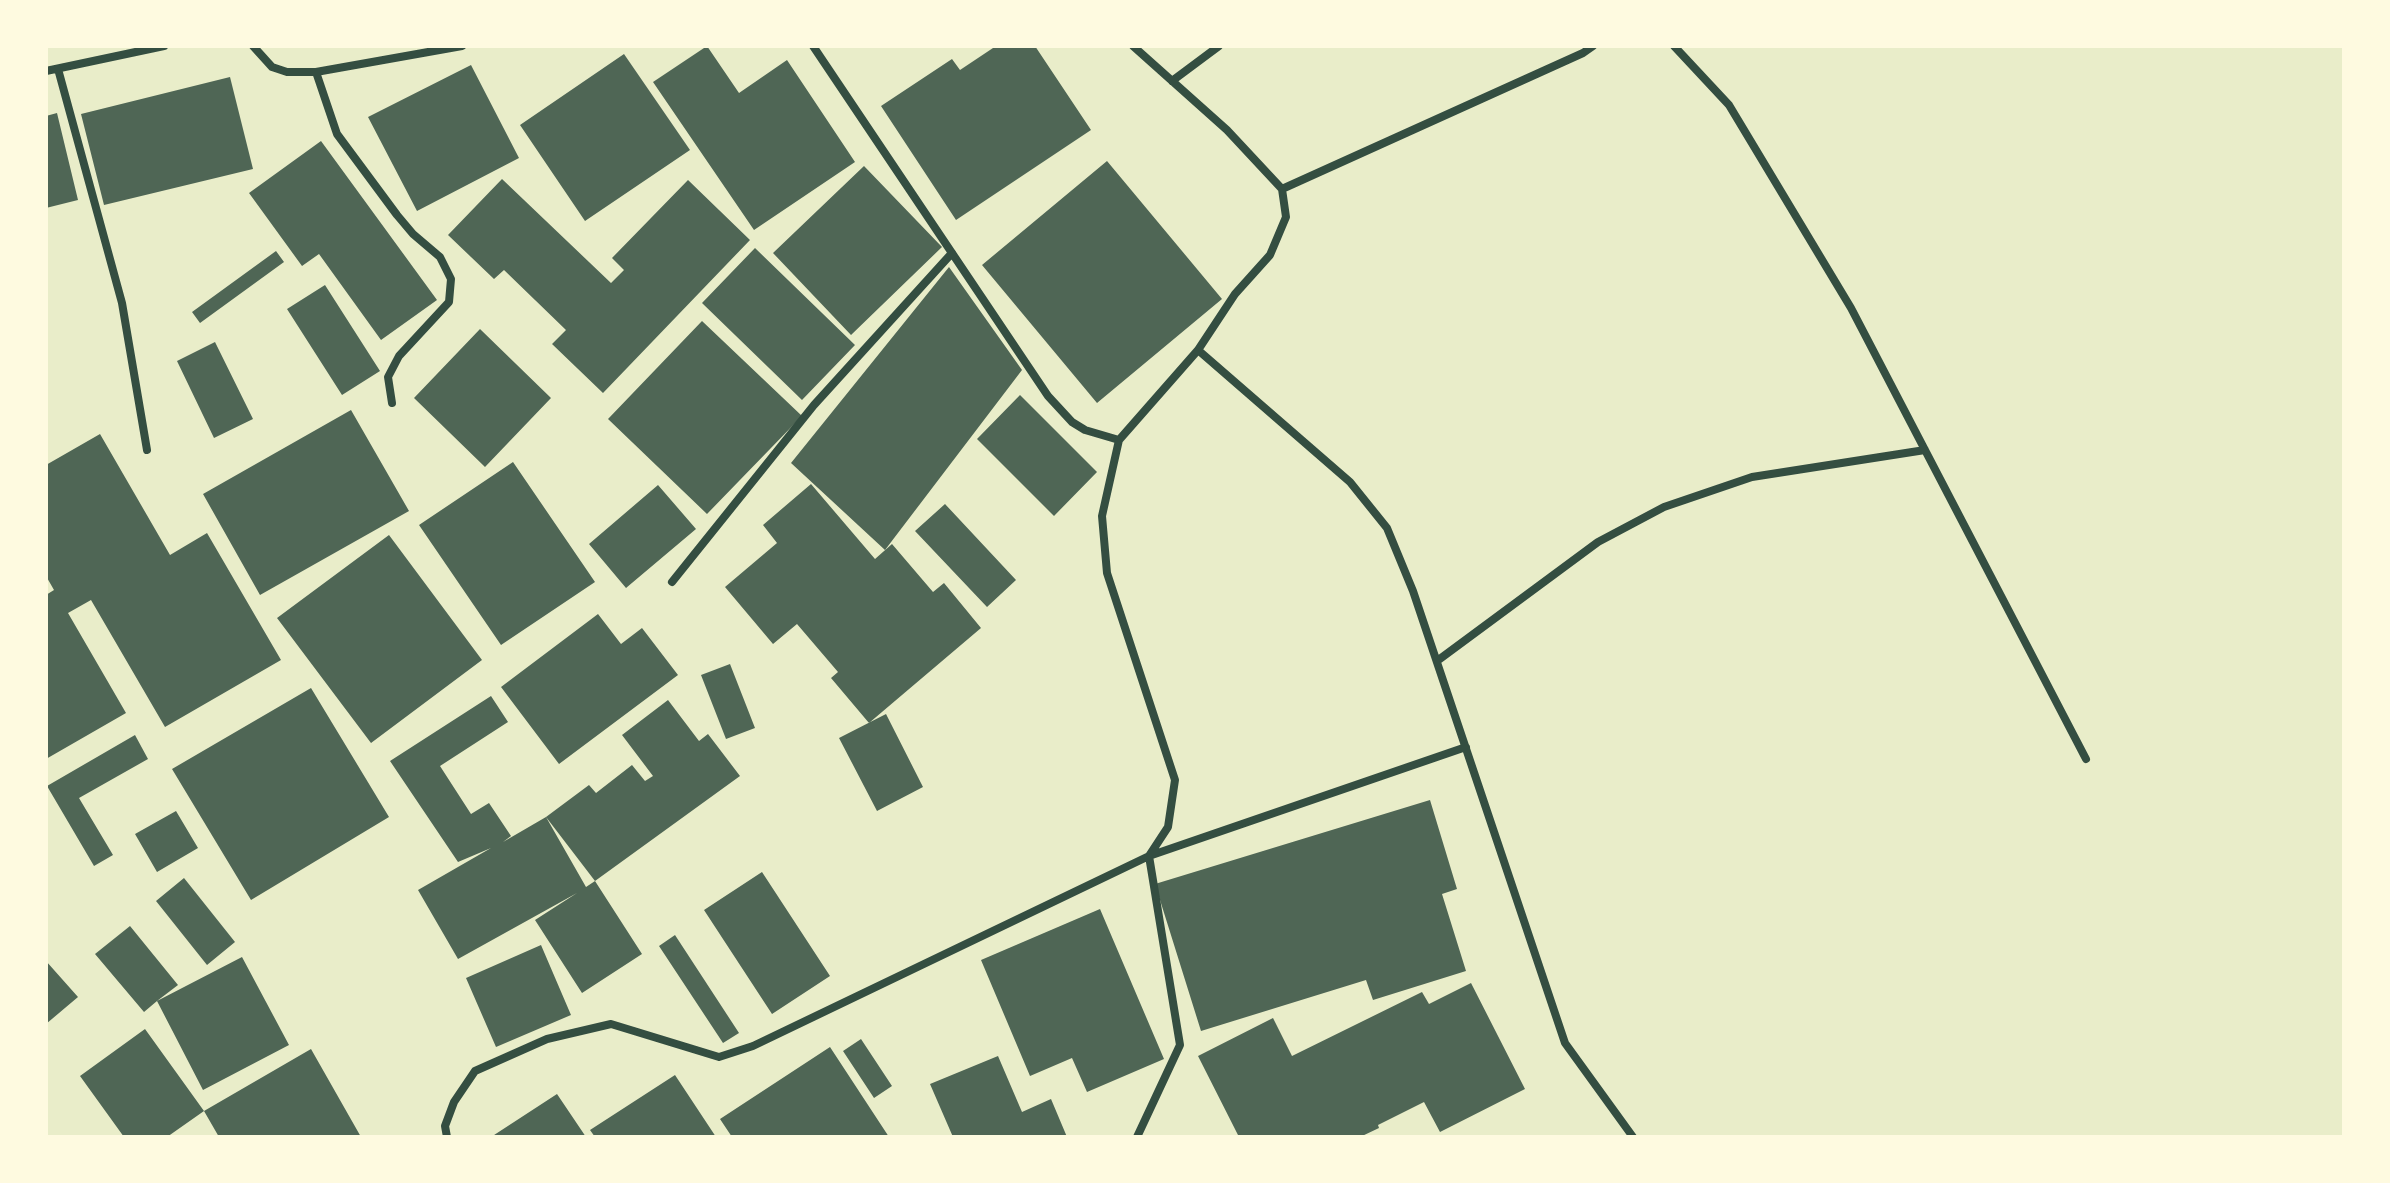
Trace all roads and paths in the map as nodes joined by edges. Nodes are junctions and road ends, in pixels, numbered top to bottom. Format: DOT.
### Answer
graph roads {
  1 [pos="164,46"];
  2 [pos="253,46"];
  3 [pos="462,46"];
  4 [pos="813,46"];
  5 [pos="1133,46"];
  6 [pos="1219,46"];
  7 [pos="1593,46"];
  8 [pos="1674,46"];
  9 [pos="58,69"];
  10 [pos="46,71"];
  11 [pos="316,72"];
  12 [pos="1172,81"];
  13 [pos="1282,189"];
  14 [pos="952,253"];
  15 [pos="1198,350"];
  16 [pos="392,403"];
  17 [pos="1119,440"];
  18 [pos="147,450"];
  19 [pos="1925,450"];
  20 [pos="672,582"];
  21 [pos="1437,661"];
  22 [pos="1466,747"];
  23 [pos="2086,759"];
  24 [pos="1149,856"];
  25 [pos="447,1137"];
  26 [pos="1137,1137"];
  27 [pos="1633,1137"];
  1 -- 9 [label="street"];
  2 -- 11 [label="street"];
  3 -- 11 [label="street"];
  4 -- 14 [label="street"];
  5 -- 12 [label="street"];
  6 -- 12 [label="street"];
  7 -- 13 [label="street"];
  8 -- 19 [label="street"];
  9 -- 10 [label="street"];
  9 -- 18 [label="street"];
  11 -- 16 [label="street"];
  12 -- 13 [label="street"];
  13 -- 15 [label="street"];
  14 -- 17 [label="street"];
  14 -- 20 [label="street"];
  15 -- 17 [label="street"];
  15 -- 21 [label="street"];
  17 -- 24 [label="street"];
  19 -- 21 [label="street"];
  19 -- 23 [label="street"];
  21 -- 22 [label="street"];
  22 -- 24 [label="street"];
  22 -- 27 [label="street"];
  24 -- 25 [label="street"];
  24 -- 26 [label="street"];
}
